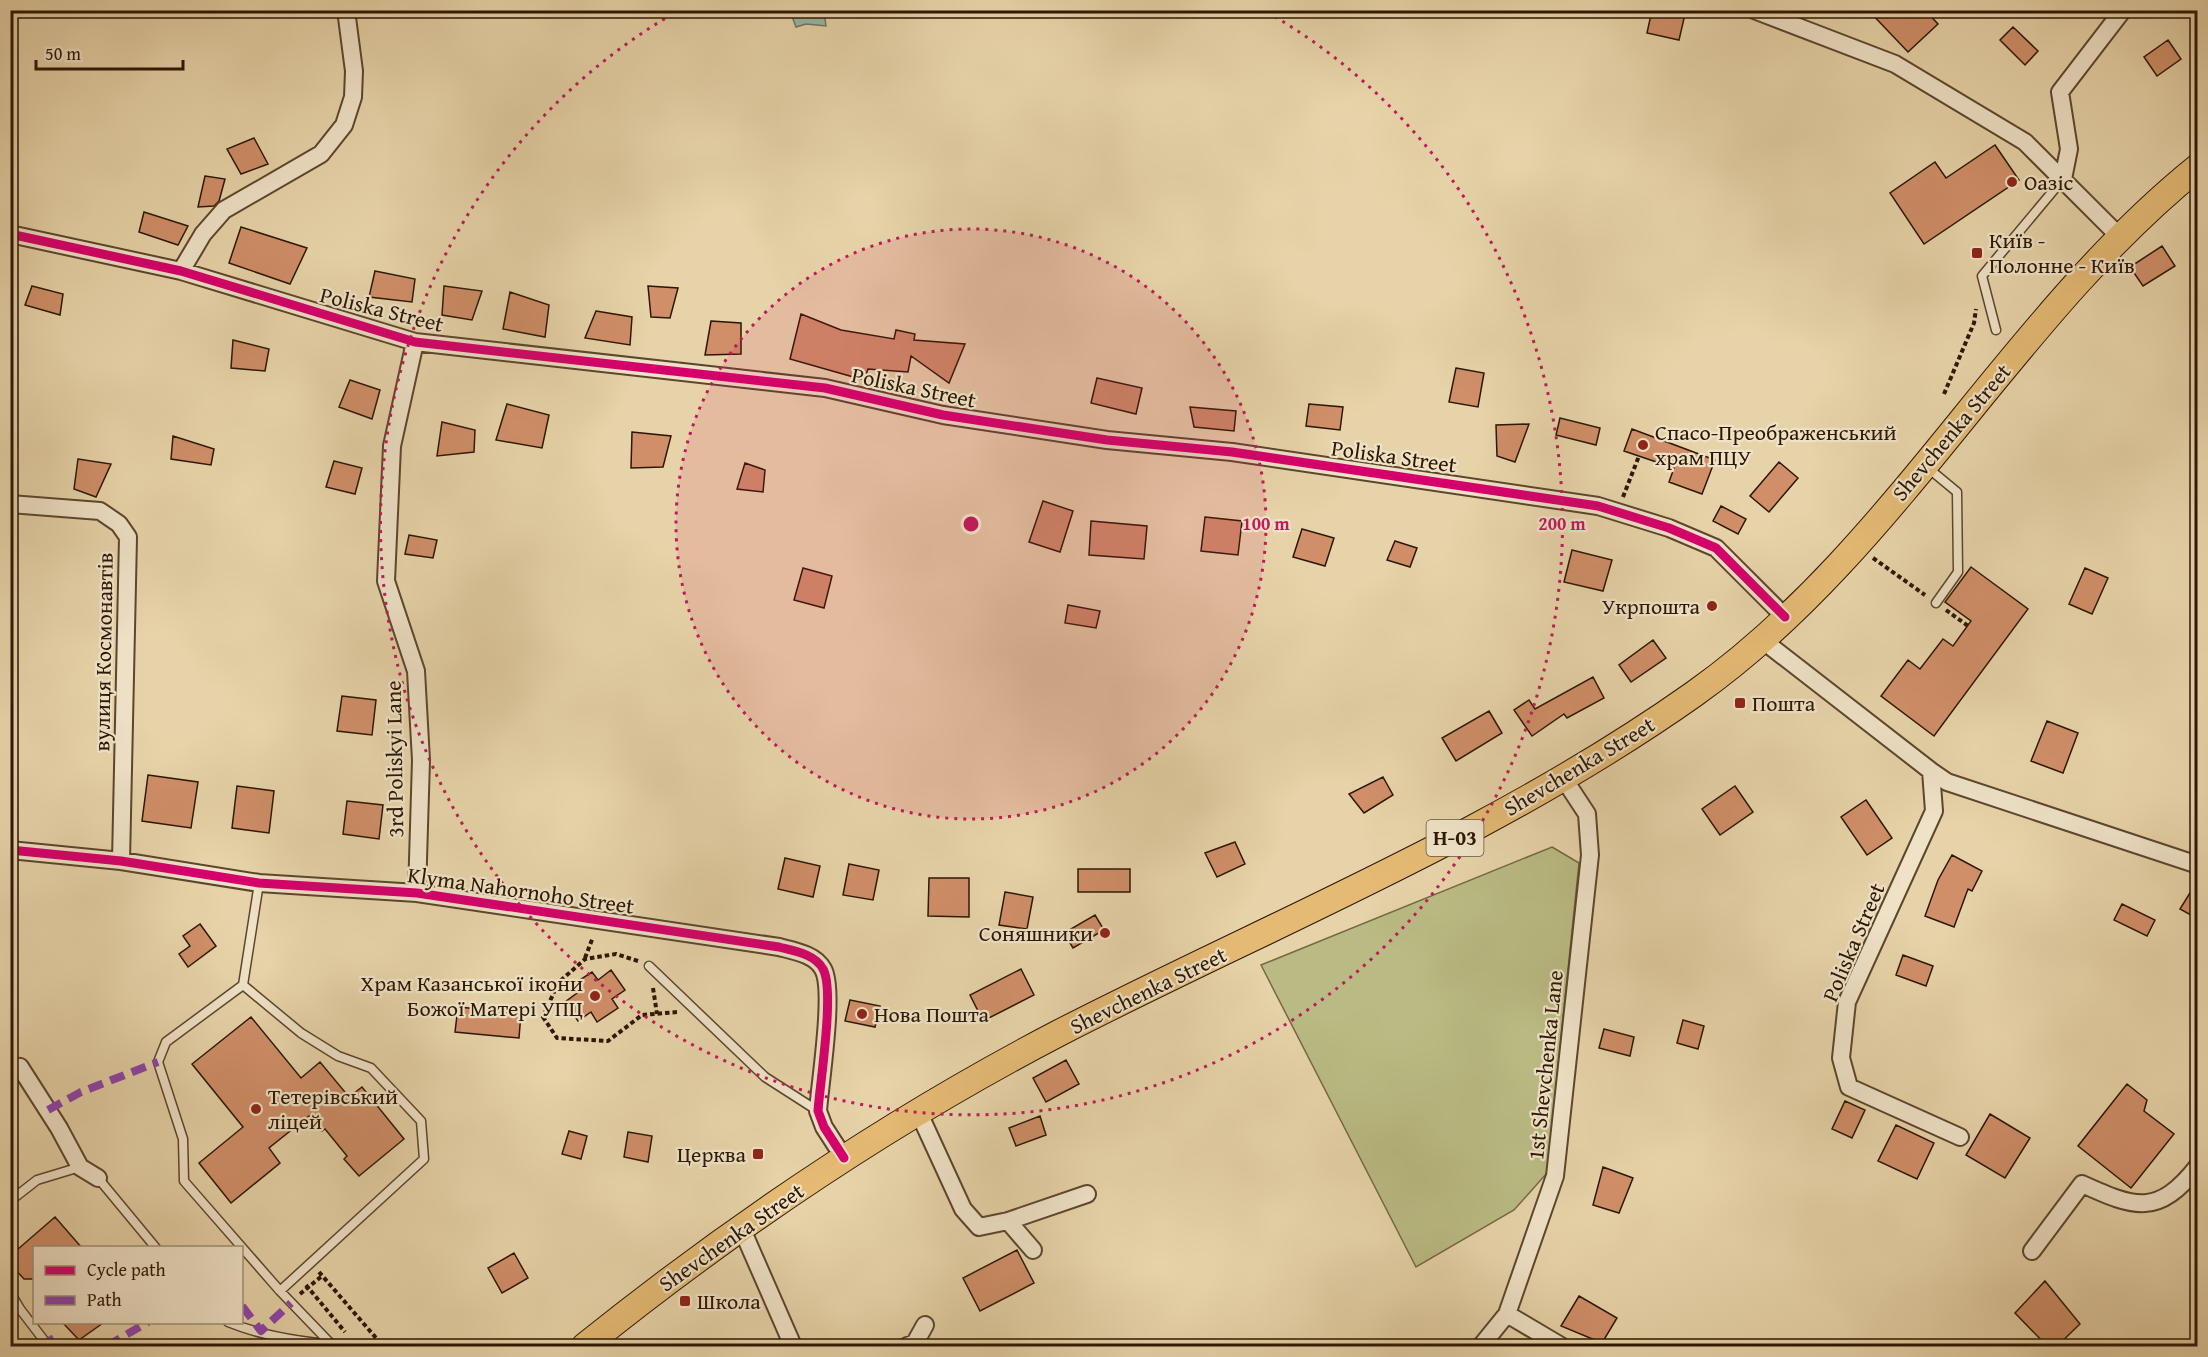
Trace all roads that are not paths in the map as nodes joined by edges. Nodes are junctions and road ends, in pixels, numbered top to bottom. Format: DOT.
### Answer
graph roads {
  1 [pos="346,10"];
  2 [pos="1755,10"];
  3 [pos="2122,10"];
  4 [pos="2198,167"];
  5 [pos="2062,179"];
  6 [pos="10,234"];
  7 [pos="2120,237"];
  8 [pos="181,271"];
  9 [pos="1996,330"];
  10 [pos="415,342"];
  11 [pos="1924,465"];
  12 [pos="10,504"];
  13 [pos="1936,603"];
  14 [pos="1785,617"];
  15 [pos="1761,639"];
  16 [pos="1931,771"];
  17 [pos="1563,779"];
  18 [pos="10,850"];
  19 [pos="122,861"];
  20 [pos="2198,865"];
  21 [pos="259,883"];
  22 [pos="417,893"];
  23 [pos="649,966"];
  24 [pos="243,985"];
  25 [pos="10,1066"];
  26 [pos="818,1111"];
  27 [pos="918,1111"];
  28 [pos="1960,1137"];
  29 [pos="844,1158"];
  30 [pos="2198,1166"];
  31 [pos="80,1167"];
  32 [pos="98,1178"];
  33 [pos="1087,1194"];
  34 [pos="10,1201"];
  35 [pos="1008,1221"];
  36 [pos="741,1227"];
  37 [pos="154,1246"];
  38 [pos="241,1246"];
  39 [pos="243,1249"];
  40 [pos="1033,1250"];
  41 [pos="2032,1251"];
  42 [pos="280,1291"];
  43 [pos="10,1292"];
  44 [pos="1506,1314"];
  45 [pos="231,1324"];
  46 [pos="925,1325"];
  47 [pos="46,1343"];
  48 [pos="332,1345"];
  49 [pos="357,1346"];
  50 [pos="585,1347"];
  51 [pos="793,1347"];
  52 [pos="907,1347"];
  53 [pos="1481,1347"];
  54 [pos="1561,1347"];
  1 -- 8 [label="street"];
  2 -- 5 [label="street"];
  3 -- 5 [label="street"];
  4 -- 7 [label="main road, Shevchenka Street / Н-03"];
  5 -- 7 [label="street"];
  5 -- 9 [label="lane"];
  6 -- 8 [label="street, Poliska Street"];
  7 -- 11 [label="main road, Shevchenka Street / Н-03"];
  8 -- 10 [label="street, Poliska Street"];
  10 -- 14 [label="street, Poliska Street"];
  10 -- 22 [label="street, 3rd Poliskyi Lane"];
  11 -- 13 [label="lane"];
  11 -- 14 [label="main road, Shevchenka Street / Н-03"];
  12 -- 19 [label="street, вулиця Космонавтів"];
  14 -- 15 [label="main road, Shevchenka Street / Н-03"];
  15 -- 16 [label="street"];
  15 -- 17 [label="main road, Shevchenka Street / Н-03"];
  16 -- 20 [label="street"];
  16 -- 28 [label="street, Poliska Street"];
  17 -- 27 [label="main road, Shevchenka Street / Н-03"];
  17 -- 44 [label="street, 1st Shevchenka Lane"];
  18 -- 19 [label="street, Klyma Nahornoho Street"];
  19 -- 21 [label="street, Klyma Nahornoho Street"];
  21 -- 22 [label="street, Klyma Nahornoho Street"];
  21 -- 24 [label="lane"];
  22 -- 26 [label="street, Klyma Nahornoho Street"];
  23 -- 26 [label="lane"];
  24 -- 38 [label="lane"];
  24 -- 42 [label="lane"];
  25 -- 31 [label="street"];
  26 -- 29 [label="street"];
  27 -- 29 [label="main road, Shevchenka Street / Н-03"];
  27 -- 35 [label="street"];
  29 -- 36 [label="main road, Shevchenka Street / Н-03"];
  30 -- 41 [label="street"];
  31 -- 32 [label="street"];
  31 -- 34 [label="lane"];
  32 -- 37 [label="lane"];
  33 -- 35 [label="street"];
  35 -- 40 [label="street"];
  36 -- 50 [label="main road, Shevchenka Street / Н-03"];
  36 -- 51 [label="street"];
  39 -- 42 [label="lane"];
  42 -- 48 [label="lane"];
  43 -- 47 [label="lane"];
  44 -- 53 [label="street, 1st Shevchenka Lane"];
  44 -- 54 [label="street"];
  45 -- 48 [label="lane"];
  46 -- 52 [label="street"];
  48 -- 49 [label="lane"];
}
